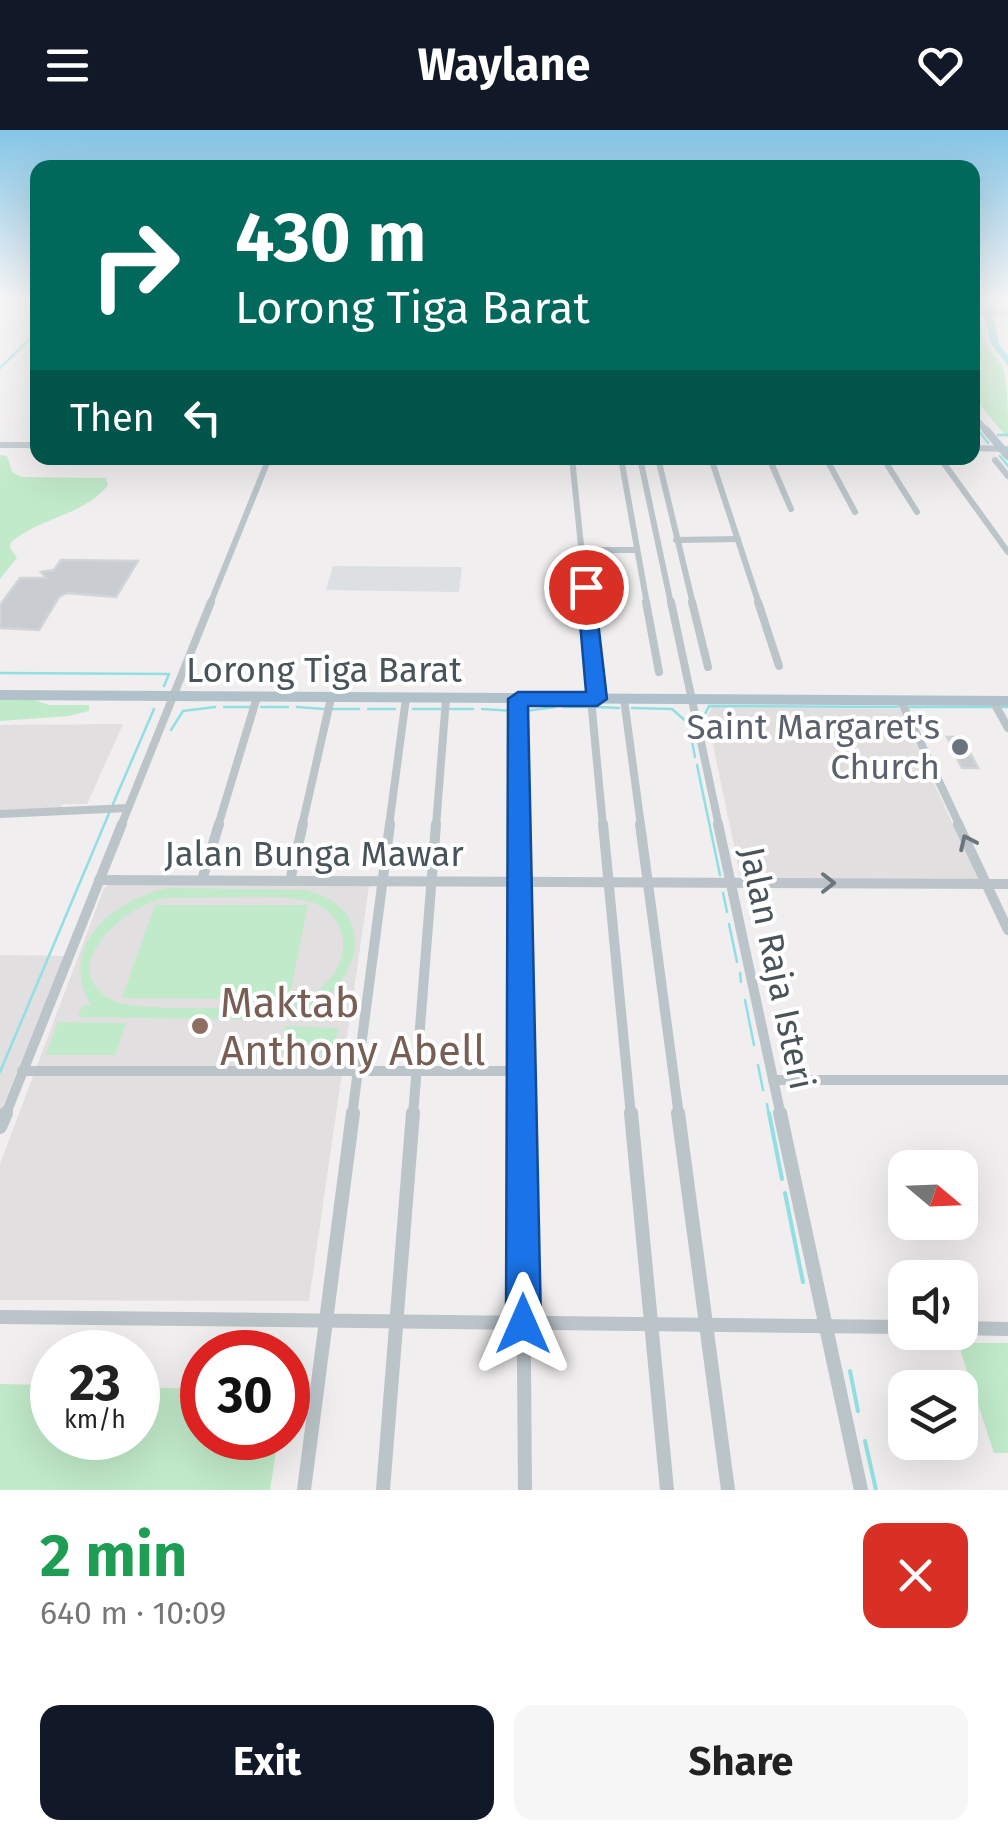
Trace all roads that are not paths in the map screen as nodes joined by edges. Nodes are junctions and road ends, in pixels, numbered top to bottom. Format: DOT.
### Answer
graph roads {
  1 [pos="980,422"];
  2 [pos="0,445"];
  3 [pos="30,445"];
  4 [pos="1005,448"];
  5 [pos="1008,456"];
  6 [pos="995,460"];
  7 [pos="266,465"];
  8 [pos="573,465"];
  9 [pos="622,465"];
  10 [pos="641,465"];
  11 [pos="660,465"];
  12 [pos="713,465"];
  13 [pos="773,465"];
  14 [pos="830,465"];
  15 [pos="887,465"];
  16 [pos="945,465"];
  17 [pos="1008,476"];
  18 [pos="792,508"];
  19 [pos="854,512"];
  20 [pos="917,512"];
  21 [pos="676,540"];
  22 [pos="738,540"];
  23 [pos="1004,540"];
  24 [pos="582,550"];
  25 [pos="637,550"];
  26 [pos="1008,552"];
  27 [pos="779,666"];
  28 [pos="708,667"];
  29 [pos="659,672"];
  30 [pos="0,695"];
  31 [pos="173,697"];
  32 [pos="257,698"];
  33 [pos="331,698"];
  34 [pos="406,698"];
  35 [pos="691,698"];
  36 [pos="446,699"];
  37 [pos="518,699"];
  38 [pos="594,699"];
  39 [pos="624,699"];
  40 [pos="902,701"];
  41 [pos="992,702"];
  42 [pos="1008,702"];
  43 [pos="1008,728"];
  44 [pos="124,808"];
  45 [pos="0,814"];
  46 [pos="99,880"];
  47 [pos="202,880"];
  48 [pos="290,880"];
  49 [pos="382,882"];
  50 [pos="431,882"];
  51 [pos="519,882"];
  52 [pos="610,882"];
  53 [pos="647,883"];
  54 [pos="731,883"];
  55 [pos="986,884"];
  56 [pos="1008,884"];
  57 [pos="1008,930"];
  58 [pos="120,1070"];
  59 [pos="22,1071"];
  60 [pos="358,1071"];
  61 [pos="415,1071"];
  62 [pos="521,1071"];
  63 [pos="772,1080"];
  64 [pos="1008,1080"];
  65 [pos="0,1127"];
  66 [pos="0,1317"];
  67 [pos="325,1322"];
  68 [pos="396,1322"];
  69 [pos="523,1324"];
  70 [pos="652,1326"];
  71 [pos="706,1326"];
  72 [pos="888,1327"];
  73 [pos="826,1328"];
  74 [pos="978,1328"];
  75 [pos="1008,1328"];
  76 [pos="304,1490"];
  77 [pos="383,1490"];
  78 [pos="524,1490"];
  79 [pos="667,1490"];
  80 [pos="728,1490"];
  81 [pos="861,1490"];
  1 -- 4 [label="main road"];
  2 -- 3 [label="street"];
  4 -- 5 [label="main road"];
  6 -- 17 [label="street"];
  7 -- 31 [label="street"];
  8 -- 24 [label="street"];
  9 -- 25 [label="street"];
  10 -- 35 [label="street, Jalan Raja Isteri"];
  11 -- 21 [label="street"];
  12 -- 22 [label="street"];
  13 -- 18 [label="street"];
  14 -- 19 [label="street"];
  15 -- 20 [label="street"];
  16 -- 23 [label="street"];
  21 -- 22 [label="street"];
  21 -- 28 [label="street"];
  22 -- 27 [label="street"];
  23 -- 26 [label="street"];
  24 -- 25 [label="street"];
  24 -- 38 [label="street"];
  25 -- 29 [label="street"];
  30 -- 31 [label="main road, Lorong Tiga Barat"];
  31 -- 32 [label="main road, Lorong Tiga Barat"];
  31 -- 44 [label="street"];
  32 -- 33 [label="main road, Lorong Tiga Barat"];
  32 -- 47 [label="street"];
  33 -- 34 [label="main road, Lorong Tiga Barat"];
  33 -- 48 [label="street"];
  34 -- 36 [label="main road, Lorong Tiga Barat"];
  34 -- 49 [label="street"];
  35 -- 39 [label="main road, Lorong Tiga Barat"];
  35 -- 40 [label="main road, Lorong Tiga Barat"];
  35 -- 54 [label="street, Jalan Raja Isteri"];
  36 -- 37 [label="main road, Lorong Tiga Barat"];
  36 -- 50 [label="street"];
  37 -- 38 [label="main road, Lorong Tiga Barat"];
  37 -- 51 [label="street"];
  38 -- 39 [label="main road, Lorong Tiga Barat"];
  38 -- 52 [label="street"];
  39 -- 53 [label="street"];
  40 -- 41 [label="main road, Lorong Tiga Barat"];
  55 -- 40 [label="street, one-way"];
  41 -- 42 [label="main road, Lorong Tiga Barat"];
  41 -- 43 [label="street"];
  44 -- 45 [label="street"];
  44 -- 46 [label="street"];
  46 -- 47 [label="street, Jalan Bunga Mawar"];
  46 -- 59 [label="street"];
  47 -- 48 [label="street, Jalan Bunga Mawar"];
  48 -- 49 [label="street, Jalan Bunga Mawar"];
  49 -- 50 [label="street, Jalan Bunga Mawar"];
  49 -- 60 [label="street"];
  50 -- 51 [label="street, Jalan Bunga Mawar"];
  50 -- 61 [label="street"];
  51 -- 52 [label="street, Jalan Bunga Mawar"];
  51 -- 62 [label="street"];
  52 -- 53 [label="street, Jalan Bunga Mawar"];
  52 -- 70 [label="street"];
  53 -- 54 [label="street, Jalan Bunga Mawar"];
  53 -- 71 [label="street"];
  54 -- 55 [label="street, Jalan Bunga Mawar, one-way"];
  54 -- 63 [label="street, Jalan Raja Isteri"];
  55 -- 56 [label="street, Jalan Bunga Mawar"];
  55 -- 57 [label="street"];
  58 -- 59 [label="street"];
  58 -- 60 [label="street"];
  59 -- 65 [label="street"];
  60 -- 61 [label="street"];
  60 -- 67 [label="street"];
  61 -- 62 [label="street"];
  61 -- 68 [label="street"];
  62 -- 69 [label="street"];
  63 -- 64 [label="street"];
  63 -- 73 [label="street, Jalan Raja Isteri"];
  66 -- 67 [label="street"];
  67 -- 68 [label="street"];
  67 -- 76 [label="street"];
  68 -- 69 [label="street"];
  68 -- 77 [label="street"];
  69 -- 70 [label="street"];
  69 -- 78 [label="street"];
  70 -- 71 [label="street"];
  70 -- 79 [label="street"];
  71 -- 73 [label="street"];
  71 -- 80 [label="street"];
  72 -- 73 [label="street"];
  73 -- 81 [label="street, Jalan Raja Isteri"];
  74 -- 75 [label="street"];
}
